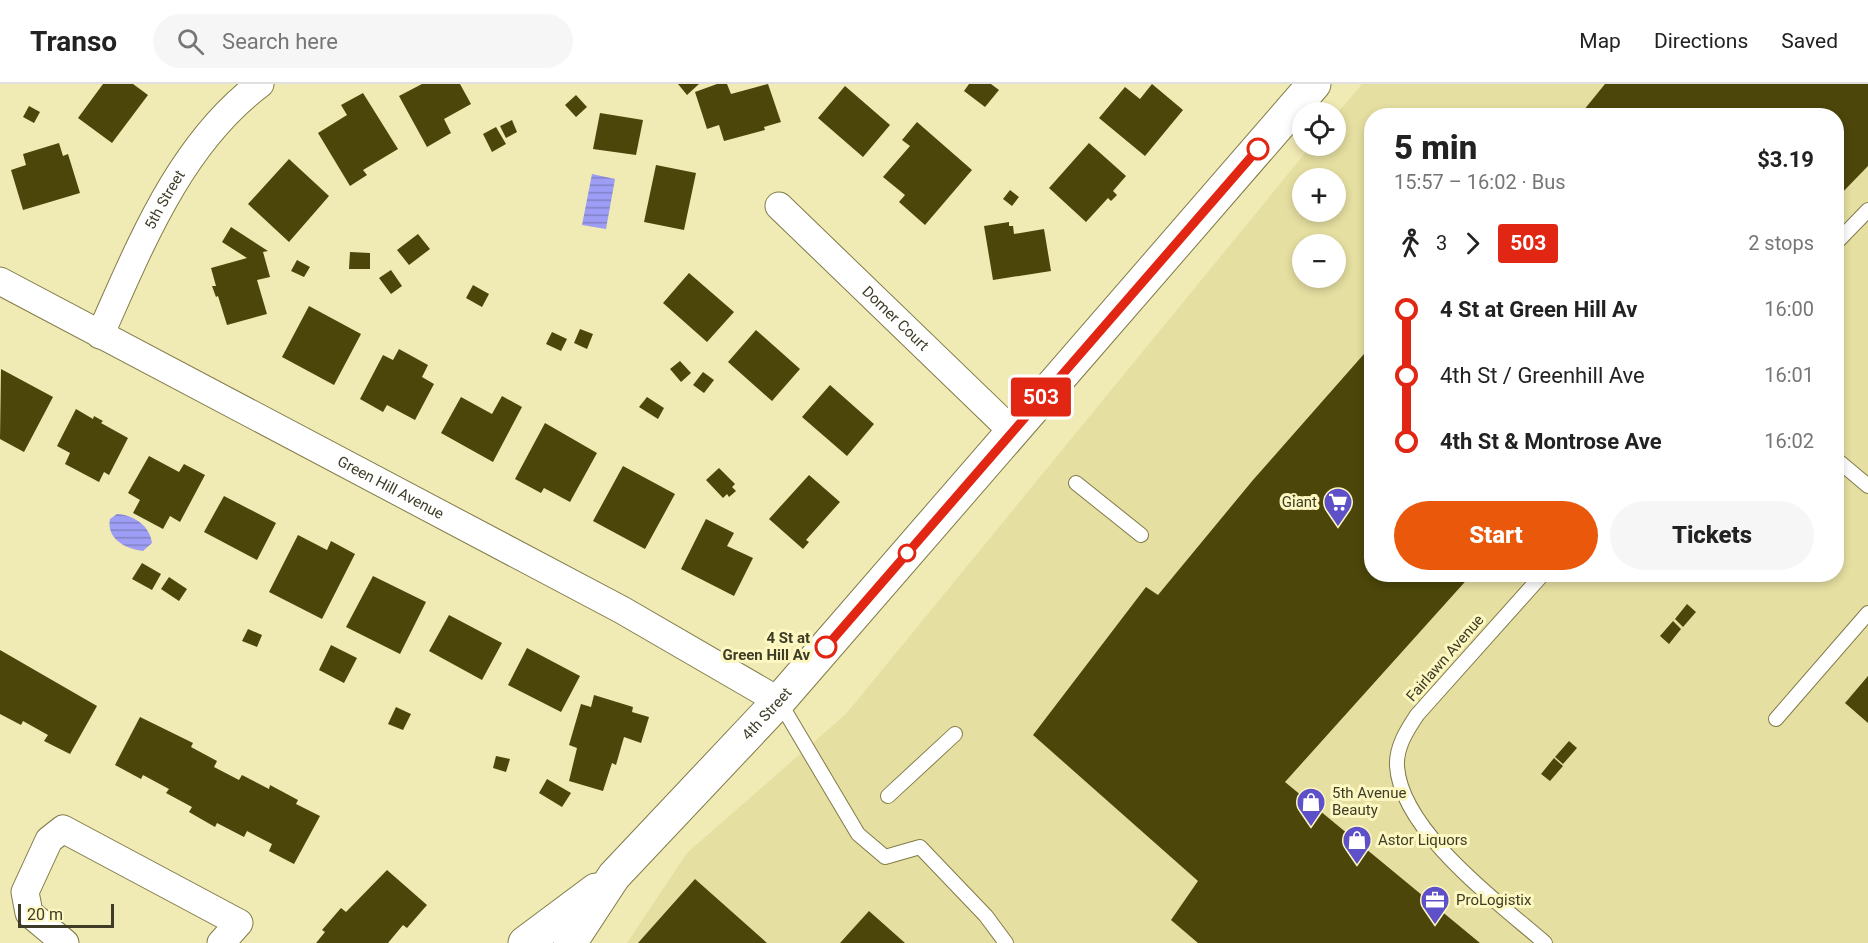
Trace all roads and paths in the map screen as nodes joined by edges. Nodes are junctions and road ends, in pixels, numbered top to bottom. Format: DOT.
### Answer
graph roads {
  1 [pos="260,84"];
  2 [pos="1314,84"];
  3 [pos="779,206"];
  4 [pos="1868,210"];
  5 [pos="1844,235"];
  6 [pos="0,281"];
  7 [pos="100,335"];
  8 [pos="1012,431"];
  9 [pos="1844,466"];
  10 [pos="1076,483"];
  11 [pos="1868,486"];
  12 [pos="1141,535"];
  13 [pos="1536,582"];
  14 [pos="1868,613"];
  15 [pos="779,700"];
  16 [pos="1776,719"];
  17 [pos="955,734"];
  18 [pos="888,796"];
  19 [pos="614,876"];
  20 [pos="65,943"];
  21 [pos="221,943"];
  22 [pos="525,943"];
  23 [pos="570,943"];
  24 [pos="1006,943"];
  25 [pos="1545,943"];
  1 -- 7 [label="street, 5th Street"];
  2 -- 8 [label="street, 4th Street"];
  3 -- 8 [label="street, Domer Court"];
  4 -- 5 [label="lane"];
  6 -- 7 [label="street, Green Hill Avenue"];
  7 -- 15 [label="street, Green Hill Avenue"];
  8 -- 15 [label="street, 4th Street"];
  9 -- 11 [label="lane"];
  10 -- 12 [label="lane"];
  13 -- 25 [label="lane, Fairlawn Avenue"];
  14 -- 16 [label="lane"];
  15 -- 19 [label="street, 4th Street"];
  15 -- 24 [label="lane"];
  17 -- 18 [label="lane"];
  19 -- 22 [label="street, 4th Street"];
  19 -- 23 [label="street, 4th Street"];
  20 -- 21 [label="street"];
}
